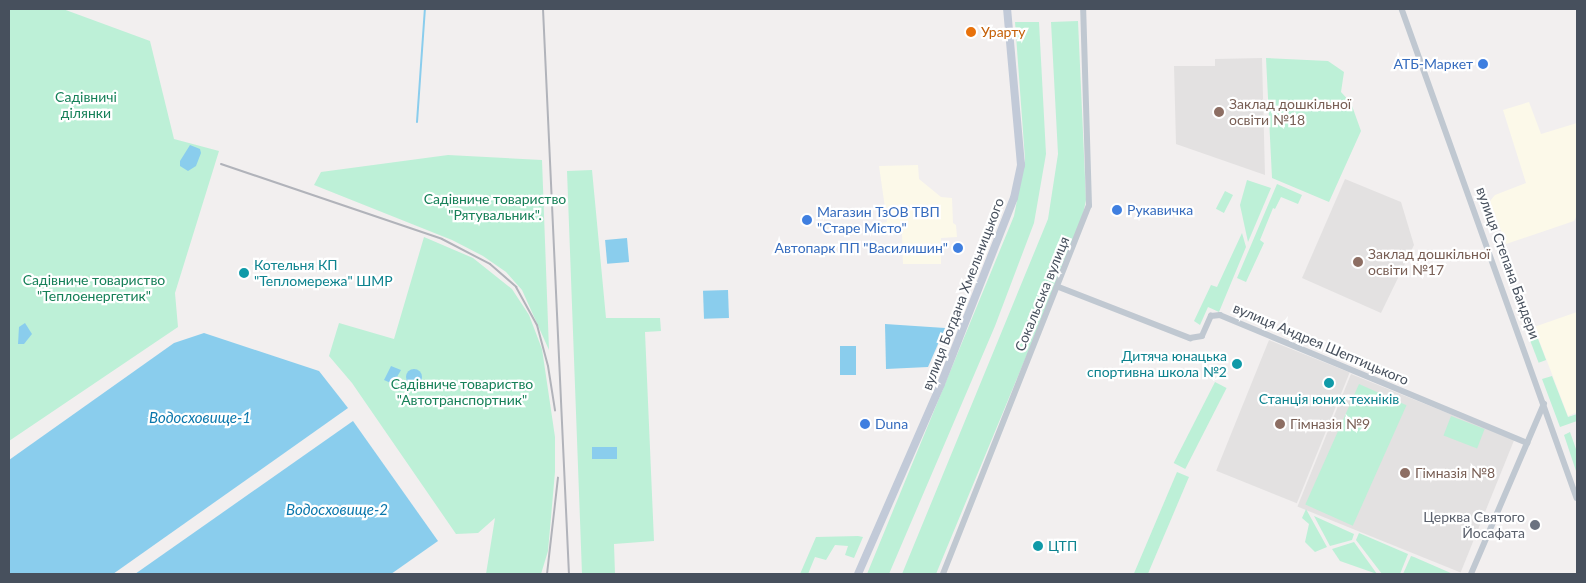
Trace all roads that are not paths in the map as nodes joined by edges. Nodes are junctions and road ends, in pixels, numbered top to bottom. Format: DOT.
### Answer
graph roads {
  1 [pos="1006,9"];
  2 [pos="1083,9"];
  3 [pos="1402,9"];
  4 [pos="1059,287"];
  5 [pos="1544,404"];
  6 [pos="1527,443"];
  7 [pos="1577,498"];
  8 [pos="858,574"];
  9 [pos="943,574"];
  10 [pos="1471,574"];
  1 -- 8 [label="street, вулиця Богдана Хмельницького"];
  2 -- 4 [label="street, Сокальська вулиця"];
  3 -- 5 [label="street, вулиця Степана Бандери"];
  4 -- 6 [label="street, вулиця Андрея Шептицького"];
  4 -- 9 [label="street, Сокальська вулиця"];
  5 -- 6 [label="street"];
  5 -- 7 [label="street, вулиця Степана Бандери"];
  6 -- 10 [label="street"];
}
